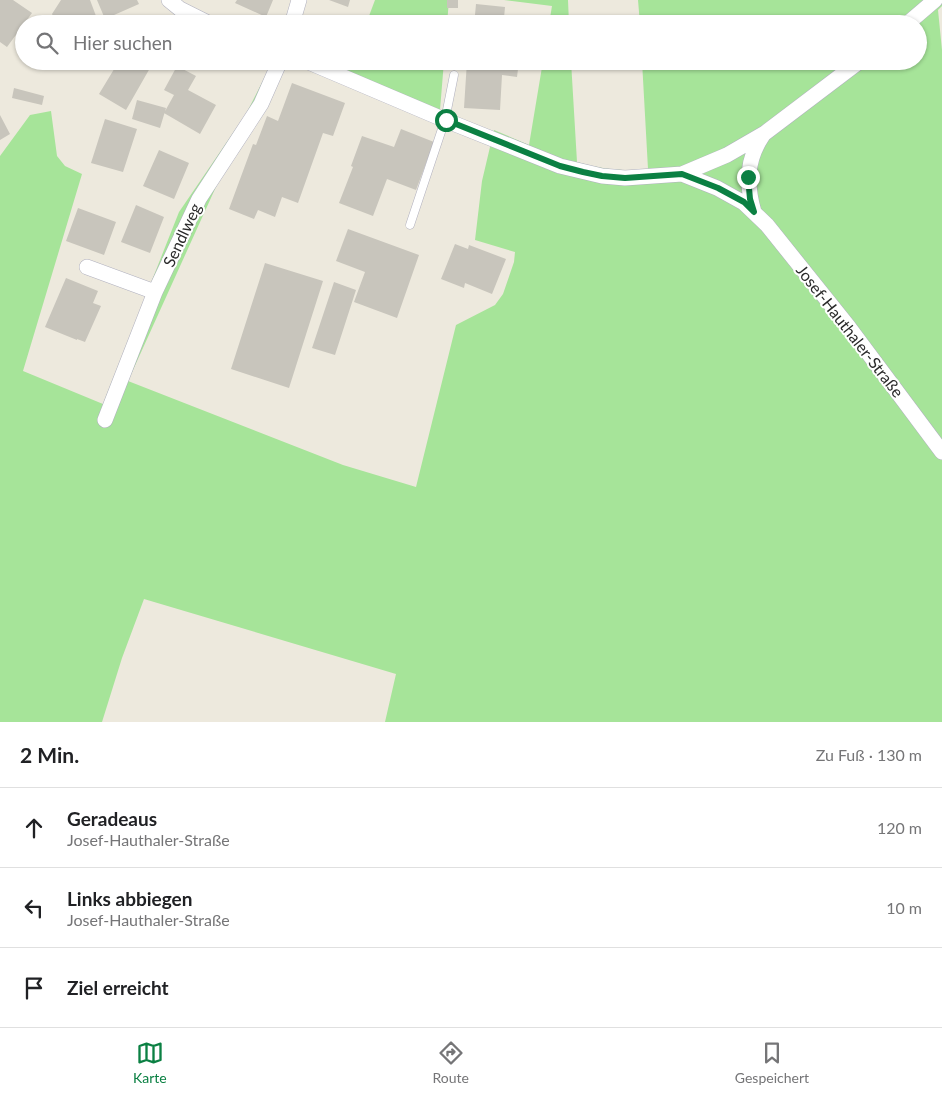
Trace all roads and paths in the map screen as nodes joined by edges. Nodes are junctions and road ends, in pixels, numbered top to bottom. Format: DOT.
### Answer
graph roads {
  1 [pos="169,0"];
  2 [pos="299,0"];
  3 [pos="935,0"];
  4 [pos="192,15"];
  5 [pos="295,15"];
  6 [pos="917,15"];
  7 [pos="276,70"];
  8 [pos="327,70"];
  9 [pos="848,70"];
  10 [pos="454,75"];
  11 [pos="446,120"];
  12 [pos="765,133"];
  13 [pos="682,174"];
  14 [pos="754,212"];
  15 [pos="410,225"];
  16 [pos="87,267"];
  17 [pos="155,292"];
  18 [pos="105,420"];
  19 [pos="942,452"];
  1 -- 4 [label="street"];
  2 -- 5 [label="street"];
  3 -- 6 [label="street"];
  7 -- 17 [label="street, Sendlweg"];
  8 -- 11 [label="street, Josef-Hauthaler-Straße"];
  9 -- 12 [label="street"];
  10 -- 11 [label="lane"];
  11 -- 13 [label="street, Josef-Hauthaler-Straße"];
  11 -- 15 [label="lane"];
  12 -- 13 [label="street"];
  12 -- 14 [label="street"];
  13 -- 14 [label="street, Josef-Hauthaler-Straße"];
  14 -- 19 [label="street, Josef-Hauthaler-Straße"];
  16 -- 17 [label="street"];
  17 -- 18 [label="street, Sendlweg"];
}
